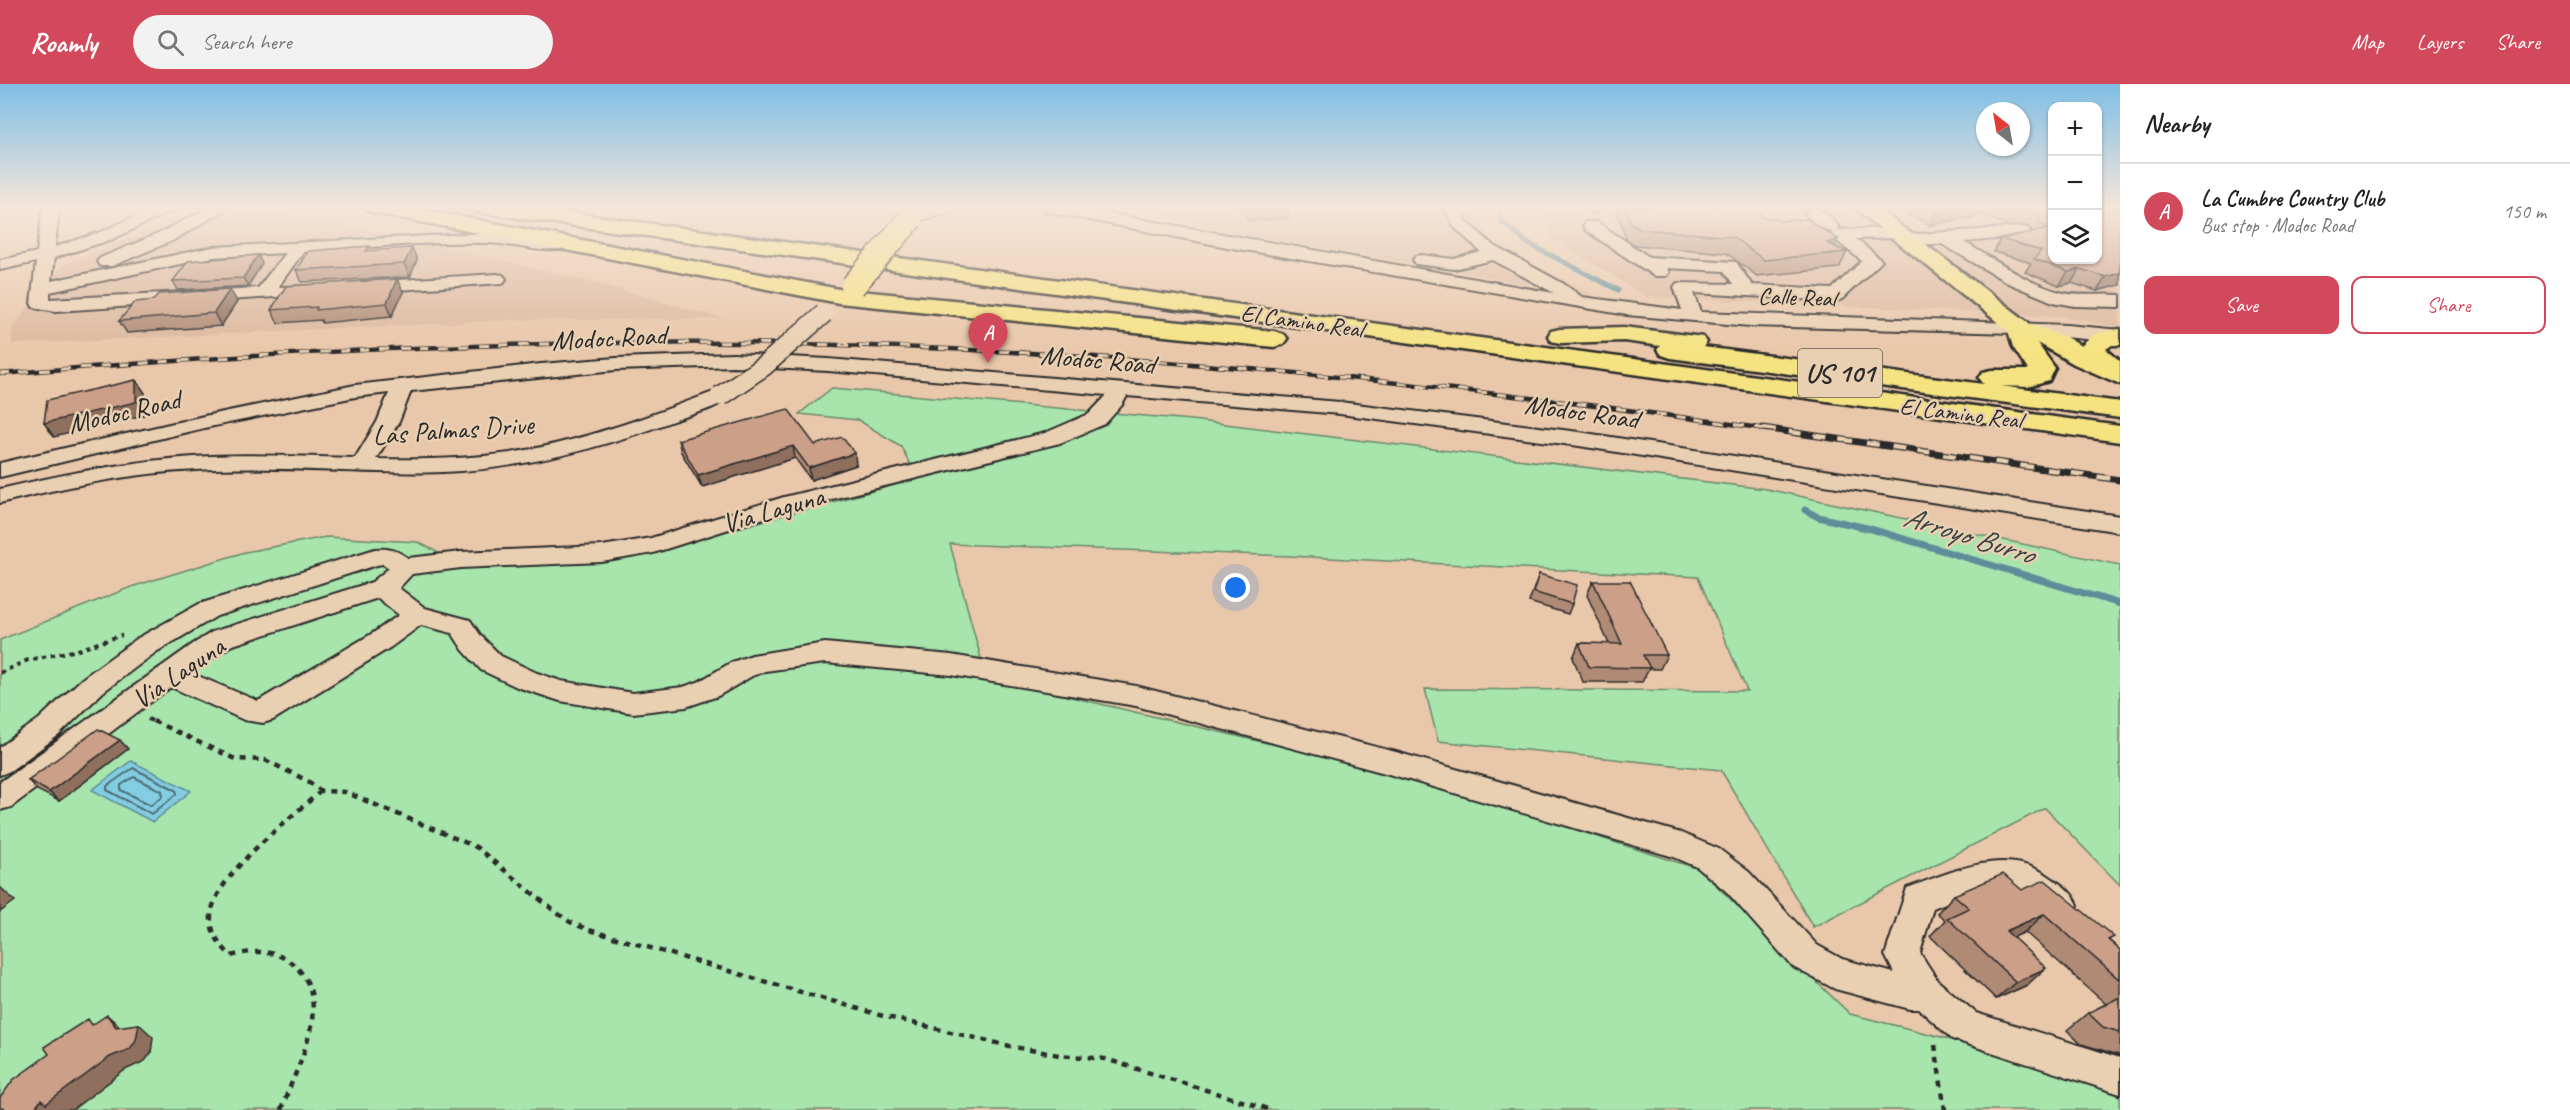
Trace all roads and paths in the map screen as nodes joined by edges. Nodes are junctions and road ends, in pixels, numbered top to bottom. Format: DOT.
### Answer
graph roads {
  1 [pos="46,255"];
  2 [pos="78,255"];
  3 [pos="126,255"];
  4 [pos="190,255"];
  5 [pos="292,255"];
  6 [pos="404,255"];
  7 [pos="622,255"];
  8 [pos="825,255"];
  9 [pos="881,255"];
  10 [pos="960,255"];
  11 [pos="1303,255"];
  12 [pos="1394,255"];
  13 [pos="1492,255"];
  14 [pos="1498,255"];
  15 [pos="1636,255"];
  16 [pos="1865,255"];
  17 [pos="1925,255"];
  18 [pos="1973,255"];
  19 [pos="1647,262"];
  20 [pos="0,265"];
  21 [pos="44,273"];
  22 [pos="497,279"];
  23 [pos="375,286"];
  24 [pos="1683,287"];
  25 [pos="352,288"];
  26 [pos="330,289"];
  27 [pos="1746,290"];
  28 [pos="264,293"];
  29 [pos="839,298"];
  30 [pos="2120,301"];
  31 [pos="1578,302"];
  32 [pos="1694,317"];
  33 [pos="2019,327"];
  34 [pos="1514,329"];
  35 [pos="2120,336"];
  36 [pos="2120,374"];
  37 [pos="1682,375"];
  38 [pos="403,385"];
  39 [pos="1119,389"];
  40 [pos="2120,410"];
  41 [pos="2120,434"];
  42 [pos="361,466"];
  43 [pos="0,470"];
  44 [pos="0,496"];
  45 [pos="2120,524"];
  46 [pos="404,567"];
  47 [pos="381,588"];
  48 [pos="414,614"];
  49 [pos="129,633"];
  50 [pos="0,673"];
  51 [pos="169,675"];
  52 [pos="141,716"];
  53 [pos="0,763"];
  54 [pos="321,791"];
  55 [pos="0,798"];
  56 [pos="2086,926"];
  57 [pos="1926,992"];
  58 [pos="1935,1045"];
  59 [pos="2120,1076"];
  60 [pos="281,1110"];
  61 [pos="1271,1110"];
  62 [pos="1945,1110"];
  1 -- 21 [label="street"];
  2 -- 21 [label="street"];
  3 -- 21 [label="street"];
  4 -- 21 [label="street"];
  5 -- 28 [label="street"];
  6 -- 23 [label="street"];
  7 -- 29 [label="main road"];
  8 -- 37 [label="main road, El Camino Real / US 101"];
  9 -- 29 [label="main road, Las Palmas Drive, bridge"];
  10 -- 34 [label="main road, El Camino Real"];
  11 -- 31 [label="street, Calle Real"];
  12 -- 13 [label="street"];
  14 -- 31 [label="street"];
  15 -- 19 [label="street"];
  16 -- 27 [label="street"];
  17 -- 33 [label="main road"];
  18 -- 30 [label="street"];
  19 -- 24 [label="street"];
  19 -- 27 [label="street"];
  20 -- 21 [label="street"];
  21 -- 28 [label="street"];
  22 -- 23 [label="street"];
  23 -- 25 [label="street"];
  24 -- 27 [label="street"];
  24 -- 32 [label="street"];
  26 -- 28 [label="street"];
  29 -- 37 [label="main road"];
  29 -- 42 [label="street, Las Palmas Drive, bridge"];
  31 -- 32 [label="street, Calle Real"];
  32 -- 33 [label="street, Calle Real"];
  33 -- 35 [label="street, Calle Real"];
  33 -- 36 [label="main road"];
  33 -- 40 [label="main road, El Camino Real / US 101"];
  35 -- 36 [label="main road"];
  37 -- 41 [label="main road, El Camino Real / US 101"];
  38 -- 39 [label="street, Modoc Road"];
  38 -- 42 [label="street"];
  38 -- 43 [label="street, Modoc Road"];
  39 -- 45 [label="street, Modoc Road"];
  39 -- 46 [label="street, Via Laguna"];
  42 -- 44 [label="street, Las Palmas Drive"];
  46 -- 47 [label="street, Via Laguna"];
  46 -- 53 [label="street, Via Laguna"];
  47 -- 48 [label="street"];
  47 -- 51 [label="street, Via Laguna"];
  48 -- 51 [label="street"];
  48 -- 57 [label="street"];
  49 -- 50 [label="path"];
  51 -- 55 [label="street, Via Laguna"];
  52 -- 54 [label="path"];
  54 -- 60 [label="path"];
  54 -- 61 [label="path"];
  56 -- 57 [label="street"];
  57 -- 59 [label="street"];
  58 -- 62 [label="path"];
}
